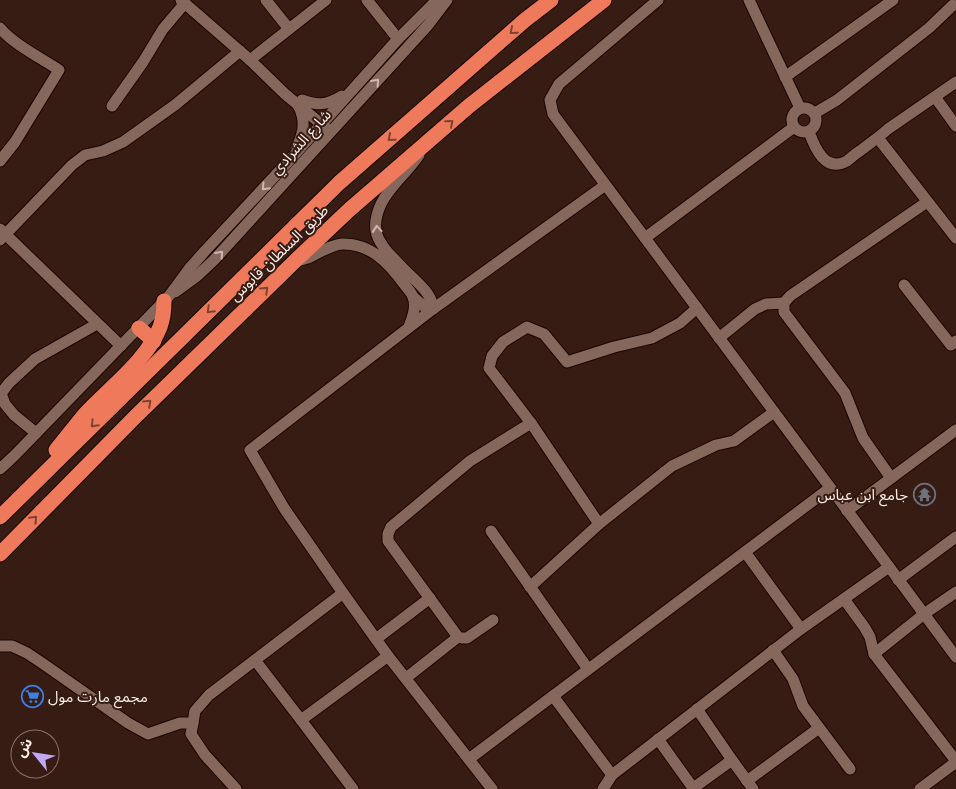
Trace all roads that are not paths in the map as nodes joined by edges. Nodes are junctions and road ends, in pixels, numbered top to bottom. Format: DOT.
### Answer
graph roads {
  1 [pos="266,0"];
  2 [pos="326,0"];
  3 [pos="366,0"];
  4 [pos="438,0"];
  5 [pos="447,0"];
  6 [pos="551,0"];
  7 [pos="604,0"];
  8 [pos="658,0"];
  9 [pos="749,0"];
  10 [pos="892,0"];
  11 [pos="183,2"];
  12 [pos="952,4"];
  13 [pos="0,28"];
  14 [pos="289,29"];
  15 [pos="398,39"];
  16 [pos="240,51"];
  17 [pos="250,60"];
  18 [pos="785,77"];
  19 [pos="956,82"];
  20 [pos="356,86"];
  21 [pos="935,97"];
  22 [pos="299,102"];
  23 [pos="112,106"];
  24 [pos="800,108"];
  25 [pos="815,114"];
  26 [pos="324,121"];
  27 [pos="956,126"];
  28 [pos="794,127"];
  29 [pos="334,128"];
  30 [pos="809,132"];
  31 [pos="878,138"];
  32 [pos="425,145"];
  33 [pos="0,161"];
  34 [pos="286,164"];
  35 [pos="604,186"];
  36 [pos="928,202"];
  37 [pos="2,235"];
  38 [pos="645,238"];
  39 [pos="956,238"];
  40 [pos="294,262"];
  41 [pos="904,285"];
  42 [pos="424,288"];
  43 [pos="454,294"];
  44 [pos="413,297"];
  45 [pos="167,298"];
  46 [pos="784,303"];
  47 [pos="697,308"];
  48 [pos="433,309"];
  49 [pos="97,324"];
  50 [pos="409,327"];
  51 [pos="139,328"];
  52 [pos="719,338"];
  53 [pos="154,341"];
  54 [pos="956,341"];
  55 [pos="121,346"];
  56 [pos="0,393"];
  57 [pos="774,412"];
  58 [pos="531,423"];
  59 [pos="956,430"];
  60 [pos="36,433"];
  61 [pos="0,470"];
  62 [pos="891,478"];
  63 [pos="830,488"];
  64 [pos="847,511"];
  65 [pos="0,517"];
  66 [pos="599,524"];
  67 [pos="491,531"];
  68 [pos="956,537"];
  69 [pos="744,552"];
  70 [pos="0,554"];
  71 [pos="889,567"];
  72 [pos="898,580"];
  73 [pos="530,587"];
  74 [pos="956,592"];
  75 [pos="343,593"];
  76 [pos="430,598"];
  77 [pos="844,599"];
  78 [pos="924,614"];
  79 [pos="493,620"];
  80 [pos="801,629"];
  81 [pos="458,637"];
  82 [pos="376,639"];
  83 [pos="0,646"];
  84 [pos="773,650"];
  85 [pos="874,654"];
  86 [pos="388,656"];
  87 [pos="956,657"];
  88 [pos="255,660"];
  89 [pos="588,669"];
  90 [pos="406,678"];
  91 [pos="552,696"];
  92 [pos="698,709"];
  93 [pos="302,720"];
  94 [pos="193,723"];
  95 [pos="819,728"];
  96 [pos="658,739"];
  97 [pos="469,759"];
  98 [pos="732,760"];
  99 [pos="956,762"];
  100 [pos="850,769"];
  101 [pos="612,774"];
  102 [pos="750,785"];
  103 [pos="692,788"];
  104 [pos="236,789"];
  105 [pos="353,789"];
  106 [pos="492,789"];
  107 [pos="603,789"];
  108 [pos="920,789"];
  1 -- 14 [label="street"];
  2 -- 14 [label="street"];
  3 -- 15 [label="street"];
  4 -- 15 [label="street, شارع الشرادي"];
  29 -- 5 [label="street, شارع الشرادي, one-way"];
  6 -- 65 [label="highway, طريق السلطان قابوس, one-way"];
  32 -- 7 [label="highway, طريق السلطان قابوس, one-way"];
  8 -- 35 [label="street"];
  9 -- 18 [label="street"];
  10 -- 18 [label="street"];
  11 -- 16 [label="street"];
  11 -- 23 [label="street"];
  12 -- 25 [label="street"];
  13 -- 33 [label="street"];
  14 -- 17 [label="street"];
  15 -- 20 [label="street, شارع الشرادي"];
  16 -- 17 [label="street"];
  16 -- 37 [label="street"];
  17 -- 22 [label="street"];
  18 -- 24 [label="street"];
  19 -- 21 [label="street"];
  20 -- 22 [label="street"];
  20 -- 26 [label="street, شارع الشرادي"];
  21 -- 27 [label="street"];
  21 -- 31 [label="street"];
  22 -- 26 [label="street"];
  22 -- 34 [label="street"];
  24 -- 25 [label="street"];
  24 -- 28 [label="street"];
  25 -- 30 [label="street"];
  26 -- 29 [label="street"];
  26 -- 34 [label="street, شارع الشرادي"];
  28 -- 30 [label="street"];
  28 -- 38 [label="street"];
  45 -- 29 [label="street, شارع الشرادي, one-way"];
  30 -- 31 [label="street"];
  31 -- 36 [label="street"];
  32 -- 40 [label="highway, طريق السلطان قابوس"];
  42 -- 32 [label="street, one-way"];
  34 -- 45 [label="street, شارع الشرادي, one-way"];
  35 -- 38 [label="street"];
  35 -- 43 [label="street"];
  36 -- 39 [label="street"];
  36 -- 46 [label="street"];
  37 -- 49 [label="street"];
  38 -- 47 [label="street"];
  40 -- 44 [label="street"];
  70 -- 40 [label="highway, طريق السلطان قابوس, one-way"];
  41 -- 54 [label="street"];
  42 -- 43 [label="street"];
  42 -- 48 [label="street"];
  43 -- 48 [label="street"];
  44 -- 48 [label="street"];
  44 -- 50 [label="street"];
  45 -- 51 [label="street, شارع الشرادي"];
  45 -- 53 [label="highway"];
  46 -- 52 [label="street"];
  46 -- 62 [label="street"];
  47 -- 52 [label="street"];
  47 -- 58 [label="street"];
  48 -- 50 [label="street"];
  49 -- 55 [label="street"];
  49 -- 56 [label="street"];
  50 -- 75 [label="street"];
  51 -- 53 [label="highway"];
  51 -- 55 [label="street, شارع الشرادي"];
  52 -- 57 [label="street"];
  53 -- 65 [label="highway"];
  55 -- 60 [label="street, شارع الشرادي"];
  56 -- 60 [label="street"];
  57 -- 63 [label="street"];
  57 -- 66 [label="street"];
  58 -- 66 [label="street"];
  58 -- 76 [label="street"];
  59 -- 62 [label="street"];
  60 -- 61 [label="street, شارع الشرادي"];
  62 -- 64 [label="street"];
  63 -- 64 [label="street"];
  63 -- 69 [label="street"];
  64 -- 71 [label="street"];
  66 -- 73 [label="street"];
  67 -- 73 [label="street"];
  68 -- 72 [label="street"];
  69 -- 80 [label="street"];
  69 -- 89 [label="street"];
  71 -- 72 [label="street"];
  71 -- 77 [label="street"];
  72 -- 78 [label="street"];
  73 -- 89 [label="street"];
  74 -- 78 [label="street"];
  75 -- 82 [label="street"];
  75 -- 88 [label="street"];
  76 -- 81 [label="street"];
  76 -- 82 [label="street"];
  77 -- 80 [label="street"];
  77 -- 85 [label="street"];
  78 -- 85 [label="street"];
  78 -- 87 [label="street"];
  79 -- 81 [label="street"];
  80 -- 84 [label="street"];
  81 -- 90 [label="street"];
  82 -- 86 [label="street"];
  83 -- 94 [label="street"];
  84 -- 92 [label="street"];
  84 -- 95 [label="street"];
  85 -- 99 [label="street"];
  86 -- 90 [label="street"];
  86 -- 93 [label="street"];
  88 -- 93 [label="street"];
  88 -- 94 [label="street"];
  89 -- 91 [label="street"];
  90 -- 97 [label="street"];
  91 -- 97 [label="street"];
  91 -- 101 [label="street"];
  92 -- 96 [label="street"];
  92 -- 98 [label="street"];
  93 -- 105 [label="street"];
  94 -- 104 [label="street"];
  95 -- 100 [label="street"];
  95 -- 102 [label="street"];
  96 -- 101 [label="street"];
  96 -- 103 [label="street"];
  97 -- 106 [label="street"];
  98 -- 102 [label="street"];
  98 -- 103 [label="street"];
  99 -- 108 [label="street"];
  101 -- 107 [label="street"];
}
